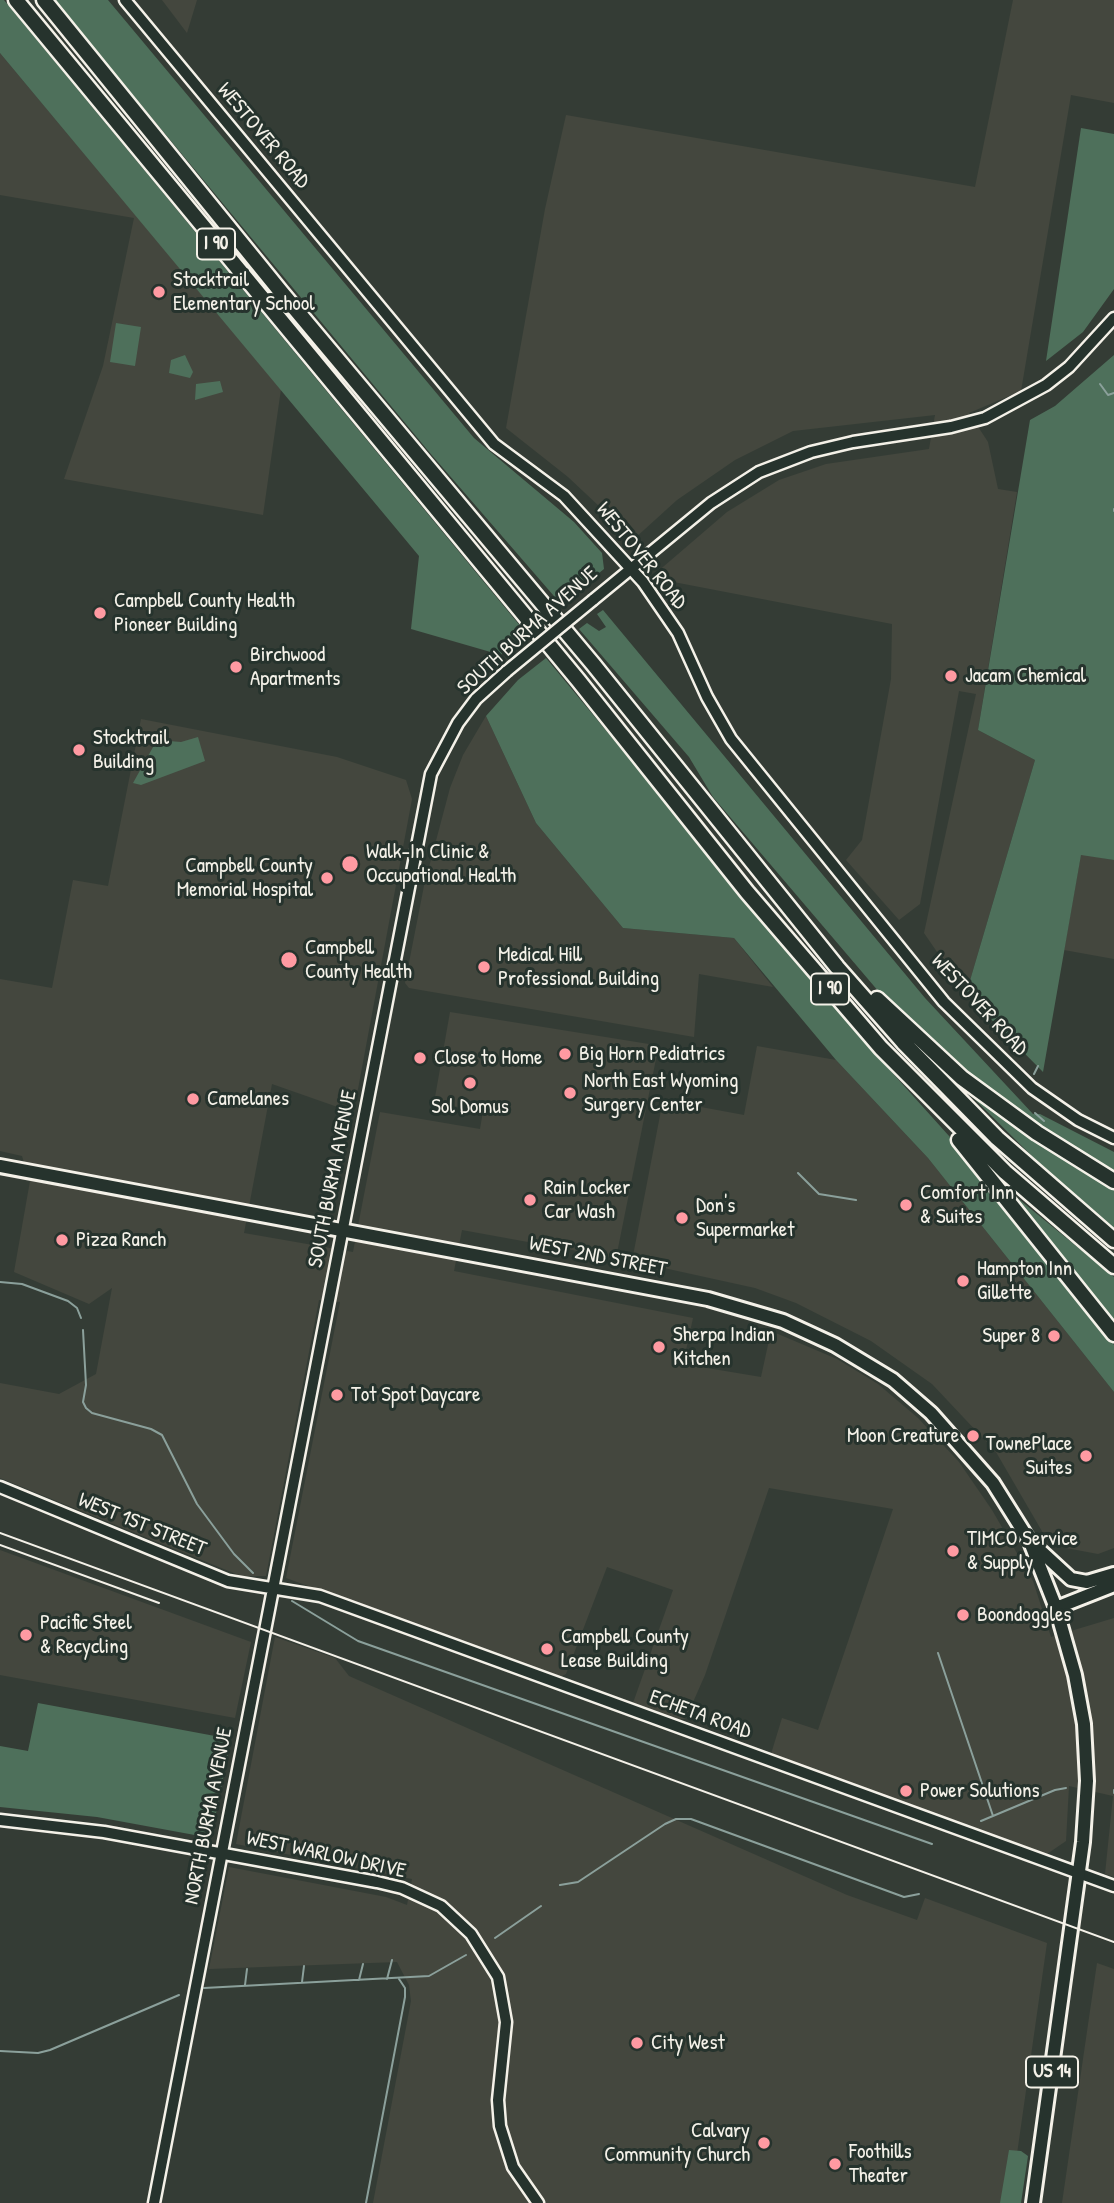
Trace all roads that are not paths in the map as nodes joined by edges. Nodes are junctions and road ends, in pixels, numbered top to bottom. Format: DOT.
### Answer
graph roads {
  1 [pos="16,0"];
  2 [pos="44,0"];
  3 [pos="125,0"];
  4 [pos="1114,318"];
  5 [pos="630,567"];
  6 [pos="778,894"];
  7 [pos="881,1048"];
  8 [pos="1114,1138"];
  9 [pos="0,1166"];
  10 [pos="1114,1181"];
  11 [pos="342,1230"];
  12 [pos="1114,1240"];
  13 [pos="1114,1266"];
  14 [pos="1114,1334"];
  15 [pos="302,1436"];
  16 [pos="0,1488"];
  17 [pos="1030,1542"];
  18 [pos="1114,1573"];
  19 [pos="1114,1585"];
  20 [pos="272,1588"];
  21 [pos="1056,1608"];
  22 [pos="0,1820"];
  23 [pos="220,1852"];
  24 [pos="1079,1874"];
  25 [pos="1114,1886"];
  26 [pos="154,2203"];
  27 [pos="538,2203"];
  28 [pos="1033,2203"];
  1 -- 7 [label="highway, I 90"];
  2 -- 6 [label="highway, I 90"];
  3 -- 5 [label="street, WESTOVER ROAD"];
  4 -- 5 [label="street, SOUTH BURMA AVENUE"];
  5 -- 8 [label="street, WESTOVER ROAD"];
  5 -- 11 [label="street, SOUTH BURMA AVENUE, bridge"];
  6 -- 10 [label="highway, I 90"];
  6 -- 12 [label="highway, I 90"];
  7 -- 13 [label="highway, I 90"];
  7 -- 14 [label="highway, I 90"];
  9 -- 11 [label="main road, WEST 2ND STREET"];
  11 -- 15 [label="street, SOUTH BURMA AVENUE"];
  11 -- 17 [label="main road, WEST 2ND STREET"];
  15 -- 20 [label="street, NORTH BURMA AVENUE"];
  16 -- 20 [label="street, WEST 1ST STREET"];
  17 -- 18 [label="main road"];
  17 -- 21 [label="main road, WEST 2ND STREET"];
  19 -- 21 [label="main road"];
  20 -- 23 [label="street, NORTH BURMA AVENUE"];
  20 -- 24 [label="street, ECHETA ROAD"];
  21 -- 24 [label="main road, US 14"];
  22 -- 23 [label="street, WEST WARLOW DRIVE"];
  23 -- 26 [label="street, NORTH BURMA AVENUE"];
  23 -- 27 [label="street, WEST WARLOW DRIVE"];
  24 -- 25 [label="street, ECHETA ROAD"];
  24 -- 28 [label="main road, US 14"];
}
